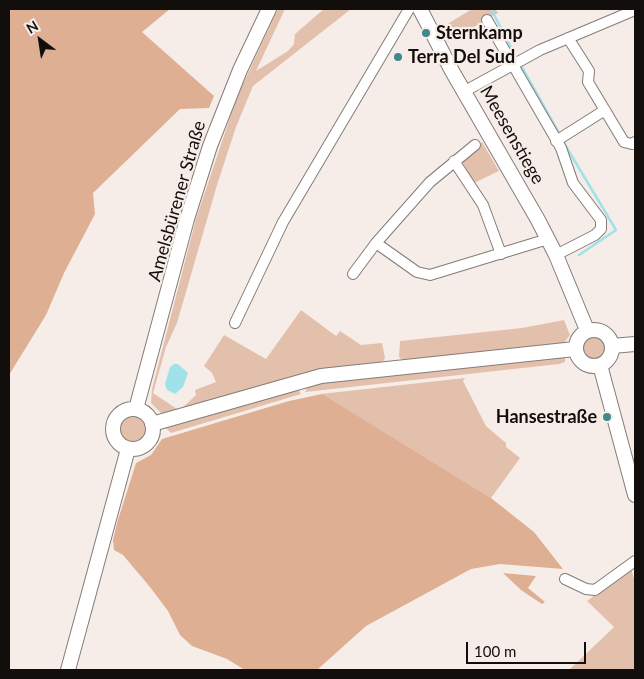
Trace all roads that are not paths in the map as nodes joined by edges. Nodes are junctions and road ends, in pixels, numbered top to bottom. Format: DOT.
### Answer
graph roads {
  1 [pos="269,9"];
  2 [pos="409,9"];
  3 [pos="420,9"];
  4 [pos="635,10"];
  5 [pos="486,20"];
  6 [pos="568,38"];
  7 [pos="512,64"];
  8 [pos="465,92"];
  9 [pos="605,110"];
  10 [pos="556,141"];
  11 [pos="635,142"];
  12 [pos="475,145"];
  13 [pos="454,161"];
  14 [pos="548,239"];
  15 [pos="376,243"];
  16 [pos="501,254"];
  17 [pos="556,255"];
  18 [pos="353,274"];
  19 [pos="235,323"];
  20 [pos="587,330"];
  21 [pos="635,344"];
  22 [pos="612,346"];
  23 [pos="575,349"];
  24 [pos="600,365"];
  25 [pos="136,409"];
  26 [pos="152,424"];
  27 [pos="128,449"];
  28 [pos="635,495"];
  29 [pos="635,562"];
  30 [pos="565,579"];
  31 [pos="68,670"];
  1 -- 25 [label="main road, Amelsbürener Straße"];
  2 -- 19 [label="street"];
  3 -- 8 [label="main road, Meesenstiege"];
  4 -- 6 [label="street"];
  5 -- 7 [label="street, Meesenstiege"];
  6 -- 7 [label="street"];
  6 -- 9 [label="street"];
  7 -- 8 [label="street"];
  7 -- 10 [label="street, Meesenstiege"];
  8 -- 14 [label="main road, Meesenstiege"];
  9 -- 10 [label="street"];
  9 -- 11 [label="street"];
  10 -- 17 [label="street, Meesenstiege"];
  12 -- 13 [label="street"];
  13 -- 15 [label="street"];
  13 -- 16 [label="street"];
  14 -- 16 [label="street"];
  14 -- 17 [label="main road, Meesenstiege"];
  15 -- 16 [label="street"];
  15 -- 18 [label="street"];
  17 -- 20 [label="main road, Meesenstiege"];
  20 -- 22 [label="main road"];
  20 -- 23 [label="main road"];
  21 -- 22 [label="main road"];
  22 -- 24 [label="main road"];
  23 -- 24 [label="main road"];
  23 -- 26 [label="main road"];
  24 -- 28 [label="main road"];
  25 -- 26 [label="main road"];
  25 -- 27 [label="main road"];
  26 -- 27 [label="main road"];
  27 -- 31 [label="main road"];
  29 -- 30 [label="street"];
}
